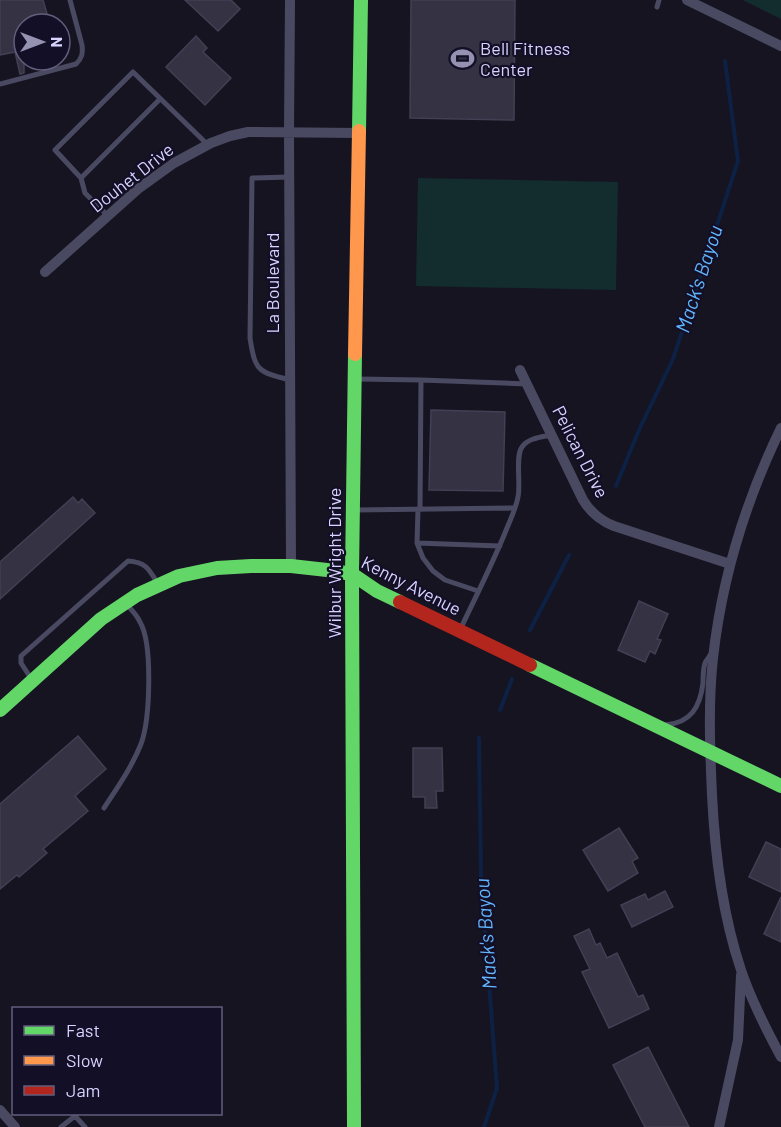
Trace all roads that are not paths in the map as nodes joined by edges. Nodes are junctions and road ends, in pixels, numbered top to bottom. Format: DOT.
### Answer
graph roads {
  1 [pos="70,0"];
  2 [pos="290,0"];
  3 [pos="362,0"];
  4 [pos="659,0"];
  5 [pos="687,0"];
  6 [pos="657,7"];
  7 [pos="781,46"];
  8 [pos="0,84"];
  9 [pos="160,99"];
  10 [pos="289,132"];
  11 [pos="359,133"];
  12 [pos="207,145"];
  13 [pos="289,177"];
  14 [pos="81,178"];
  15 [pos="108,216"];
  16 [pos="45,272"];
  17 [pos="520,370"];
  18 [pos="356,379"];
  19 [pos="290,380"];
  20 [pos="421,380"];
  21 [pos="527,384"];
  22 [pos="781,428"];
  23 [pos="551,435"];
  24 [pos="515,508"];
  25 [pos="419,509"];
  26 [pos="353,510"];
  27 [pos="417,543"];
  28 [pos="500,546"];
  29 [pos="730,564"];
  30 [pos="291,566"];
  31 [pos="352,574"];
  32 [pos="159,585"];
  33 [pos="478,591"];
  34 [pos="125,602"];
  35 [pos="459,631"];
  36 [pos="715,649"];
  37 [pos="32,681"];
  38 [pos="0,710"];
  39 [pos="657,725"];
  40 [pos="710,751"];
  41 [pos="781,786"];
  42 [pos="104,808"];
  43 [pos="741,971"];
  44 [pos="781,1057"];
  45 [pos="0,1110"];
  46 [pos="15,1127"];
  47 [pos="61,1127"];
  48 [pos="85,1127"];
  49 [pos="354,1127"];
  50 [pos="718,1127"];
  1 -- 8 [label="lane"];
  2 -- 10 [label="street, La Boulevard"];
  3 -- 11 [label="street, Wilbur Wright Drive"];
  4 -- 6 [label="lane"];
  5 -- 7 [label="street"];
  9 -- 12 [label="lane"];
  9 -- 14 [label="lane"];
  9 -- 14 [label="lane"];
  10 -- 11 [label="street, Douhet Drive"];
  10 -- 12 [label="street, Douhet Drive"];
  10 -- 13 [label="street, La Boulevard"];
  11 -- 18 [label="street, Wilbur Wright Drive"];
  12 -- 15 [label="street, Douhet Drive"];
  13 -- 19 [label="street, La Boulevard"];
  13 -- 19 [label="lane"];
  14 -- 15 [label="lane"];
  15 -- 16 [label="street, Douhet Drive"];
  17 -- 21 [label="street, Pelican Drive"];
  18 -- 20 [label="lane"];
  18 -- 26 [label="street, Wilbur Wright Drive"];
  19 -- 30 [label="street, La Boulevard"];
  20 -- 21 [label="lane"];
  20 -- 25 [label="lane"];
  21 -- 23 [label="street, Pelican Drive"];
  22 -- 29 [label="street"];
  23 -- 24 [label="lane"];
  23 -- 29 [label="street, Pelican Drive"];
  24 -- 25 [label="lane"];
  24 -- 28 [label="lane"];
  25 -- 26 [label="lane"];
  25 -- 27 [label="lane"];
  26 -- 31 [label="street, Wilbur Wright Drive"];
  27 -- 28 [label="lane"];
  27 -- 33 [label="lane"];
  28 -- 33 [label="lane"];
  29 -- 36 [label="street"];
  30 -- 31 [label="street, Kenny Avenue"];
  30 -- 32 [label="street, Kenny Avenue"];
  31 -- 35 [label="street, Kenny Avenue"];
  31 -- 49 [label="street, Wilbur Wright Drive"];
  32 -- 34 [label="street, Kenny Avenue"];
  32 -- 37 [label="lane"];
  33 -- 35 [label="lane"];
  34 -- 37 [label="street, Kenny Avenue"];
  34 -- 42 [label="lane"];
  35 -- 39 [label="street, Kenny Avenue"];
  36 -- 39 [label="lane"];
  36 -- 40 [label="street"];
  37 -- 38 [label="street, Kenny Avenue"];
  39 -- 40 [label="street, Kenny Avenue"];
  40 -- 41 [label="street, Kenny Avenue"];
  40 -- 43 [label="street"];
  43 -- 44 [label="street"];
  43 -- 50 [label="street"];
  45 -- 46 [label="street"];
  47 -- 48 [label="lane"];
}
